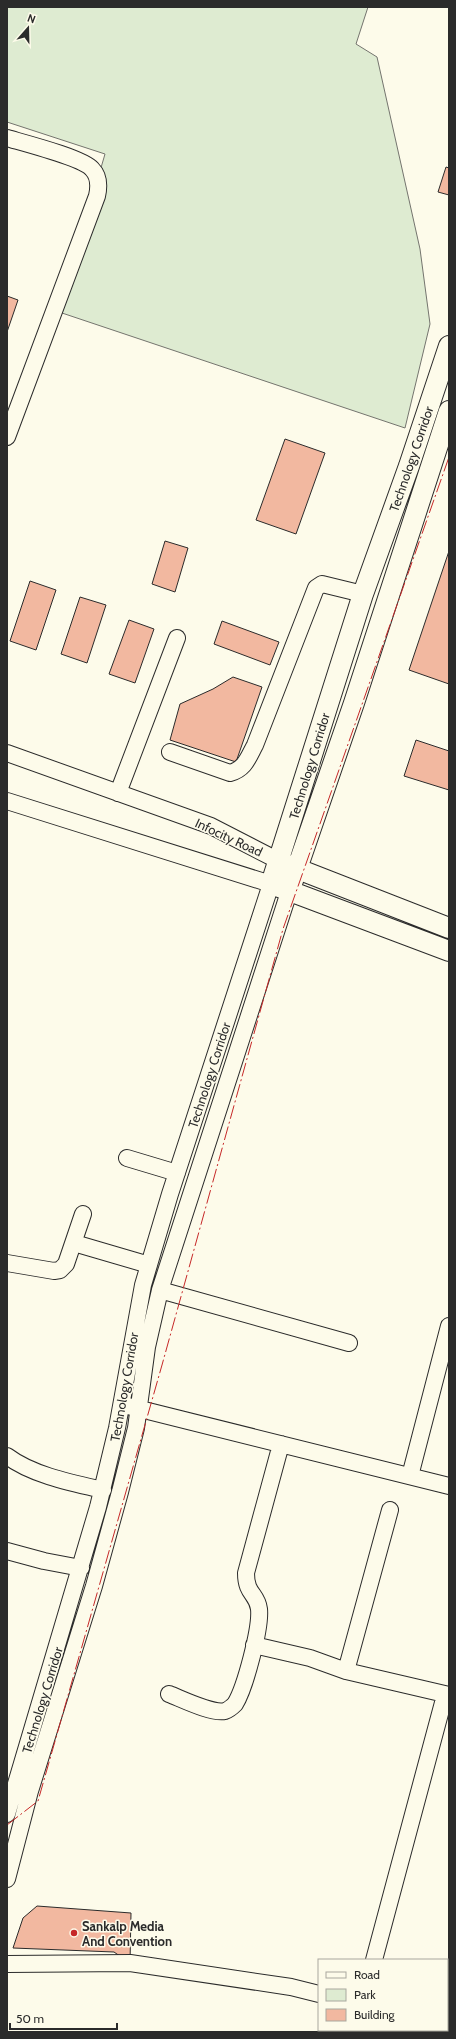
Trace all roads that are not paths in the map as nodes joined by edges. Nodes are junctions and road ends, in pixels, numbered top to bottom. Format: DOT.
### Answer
graph roads {
  1 [pos="7,138"];
  2 [pos="449,346"];
  3 [pos="11,414"];
  4 [pos="447,422"];
  5 [pos="7,437"];
  6 [pos="363,594"];
  7 [pos="177,638"];
  8 [pos="170,752"];
  9 [pos="7,753"];
  10 [pos="118,793"];
  11 [pos="7,801"];
  12 [pos="279,861"];
  13 [pos="298,870"];
  14 [pos="271,884"];
  15 [pos="289,892"];
  16 [pos="449,928"];
  17 [pos="449,951"];
  18 [pos="127,1158"];
  19 [pos="177,1173"];
  20 [pos="83,1214"];
  21 [pos="74,1243"];
  22 [pos="7,1263"];
  23 [pos="149,1265"];
  24 [pos="160,1290"];
  25 [pos="449,1326"];
  26 [pos="349,1343"];
  27 [pos="121,1405"];
  28 [pos="138,1408"];
  29 [pos="281,1444"];
  30 [pos="7,1456"];
  31 [pos="410,1476"];
  32 [pos="449,1486"];
  33 [pos="103,1490"];
  34 [pos="390,1510"];
  35 [pos="7,1551"];
  36 [pos="81,1568"];
  37 [pos="254,1645"];
  38 [pos="346,1671"];
  39 [pos="169,1694"];
  40 [pos="447,1695"];
  41 [pos="7,1814"];
  42 [pos="7,1879"];
  43 [pos="374,1959"];
  44 [pos="7,1964"];
  45 [pos="318,1994"];
  1 -- 3 [label="street"];
  2 -- 6 [label="main road, Technology Corridor"];
  3 -- 5 [label="street"];
  4 -- 13 [label="main road"];
  6 -- 8 [label="street"];
  6 -- 12 [label="main road, Technology Corridor"];
  7 -- 10 [label="street"];
  9 -- 10 [label="street, Infocity Road"];
  10 -- 12 [label="street, Infocity Road"];
  11 -- 14 [label="street, Infocity Road"];
  12 -- 13 [label="main road, Infocity Road"];
  12 -- 14 [label="main road, Technology Corridor"];
  13 -- 15 [label="main road"];
  13 -- 16 [label="main road, Infocity Road"];
  14 -- 15 [label="main road, Infocity Road"];
  14 -- 19 [label="street, Technology Corridor"];
  15 -- 17 [label="main road, Infocity Road"];
  15 -- 24 [label="street"];
  18 -- 19 [label="street"];
  19 -- 23 [label="street, Technology Corridor"];
  20 -- 21 [label="street"];
  21 -- 22 [label="street"];
  21 -- 23 [label="street"];
  23 -- 27 [label="street, Technology Corridor"];
  24 -- 26 [label="street"];
  24 -- 28 [label="street"];
  25 -- 31 [label="street"];
  27 -- 28 [label="street"];
  27 -- 33 [label="street, Technology Corridor"];
  28 -- 29 [label="street"];
  28 -- 42 [label="street"];
  29 -- 31 [label="street"];
  29 -- 37 [label="street"];
  30 -- 33 [label="street"];
  31 -- 32 [label="street"];
  33 -- 36 [label="street, Technology Corridor"];
  34 -- 38 [label="street"];
  35 -- 36 [label="street"];
  36 -- 41 [label="street, Technology Corridor"];
  37 -- 38 [label="street"];
  37 -- 39 [label="street"];
  38 -- 40 [label="street"];
  40 -- 43 [label="street"];
  44 -- 45 [label="street"];
}
